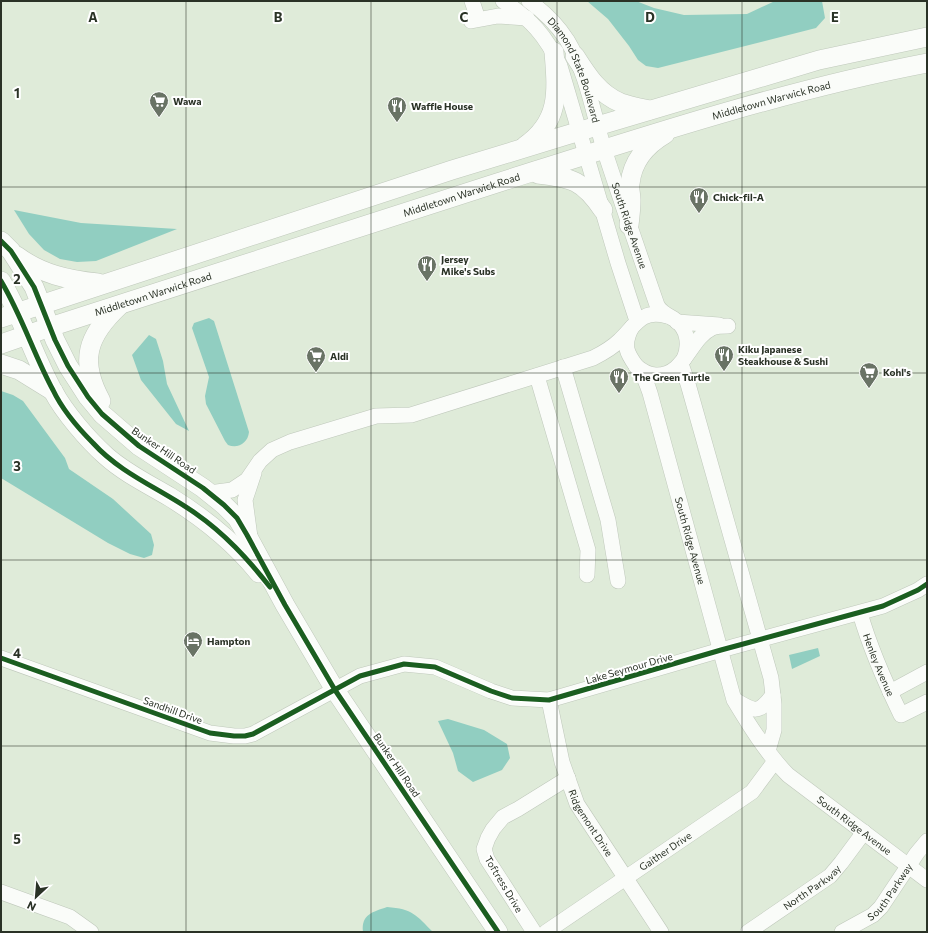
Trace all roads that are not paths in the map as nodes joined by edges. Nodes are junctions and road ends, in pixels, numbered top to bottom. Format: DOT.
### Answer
graph roads {
  1 [pos="503,1"];
  2 [pos="529,1"];
  3 [pos="542,1"];
  4 [pos="473,12"];
  5 [pos="548,17"];
  6 [pos="527,18"];
  7 [pos="927,37"];
  8 [pos="554,52"];
  9 [pos="575,56"];
  10 [pos="927,63"];
  11 [pos="650,110"];
  12 [pos="676,127"];
  13 [pos="589,129"];
  14 [pos="517,151"];
  15 [pos="596,152"];
  16 [pos="530,173"];
  17 [pos="603,210"];
  18 [pos="629,225"];
  19 [pos="6,246"];
  20 [pos="1,281"];
  21 [pos="107,284"];
  22 [pos="41,304"];
  23 [pos="121,305"];
  24 [pos="10,315"];
  25 [pos="672,319"];
  26 [pos="634,324"];
  27 [pos="50,327"];
  28 [pos="27,335"];
  29 [pos="1,344"];
  30 [pos="593,358"];
  31 [pos="682,362"];
  32 [pos="1,364"];
  33 [pos="634,364"];
  34 [pos="563,367"];
  35 [pos="536,376"];
  36 [pos="53,391"];
  37 [pos="123,434"];
  38 [pos="254,470"];
  39 [pos="209,493"];
  40 [pos="250,540"];
  41 [pos="587,575"];
  42 [pos="618,581"];
  43 [pos="927,584"];
  44 [pos="285,605"];
  45 [pos="860,613"];
  46 [pos="760,640"];
  47 [pos="721,650"];
  48 [pos="1,658"];
  49 [pos="927,672"];
  50 [pos="335,690"];
  51 [pos="890,692"];
  52 [pos="773,695"];
  53 [pos="549,700"];
  54 [pos="734,700"];
  55 [pos="927,702"];
  56 [pos="772,756"];
  57 [pos="568,778"];
  58 [pos="864,832"];
  59 [pos="927,841"];
  60 [pos="908,866"];
  61 [pos="626,878"];
  62 [pos="927,880"];
  63 [pos="1,892"];
  64 [pos="91,932"];
  65 [pos="498,932"];
  66 [pos="534,932"];
  67 [pos="546,932"];
  68 [pos="661,932"];
  69 [pos="748,932"];
  70 [pos="842,932"];
  1 -- 6 [label="street, Diamond State Boulevard"];
  2 -- 5 [label="street, Diamond State Boulevard"];
  3 -- 5 [label="street"];
  4 -- 6 [label="street"];
  5 -- 9 [label="street, Diamond State Boulevard"];
  6 -- 8 [label="street, Diamond State Boulevard"];
  7 -- 11 [label="main road"];
  8 -- 13 [label="street, Diamond State Boulevard"];
  8 -- 14 [label="main road"];
  9 -- 11 [label="main road"];
  9 -- 13 [label="street, Diamond State Boulevard"];
  10 -- 12 [label="main road, Middletown Warwick Road"];
  11 -- 13 [label="main road"];
  12 -- 15 [label="main road, Middletown Warwick Road"];
  12 -- 18 [label="main road"];
  13 -- 14 [label="main road"];
  13 -- 15 [label="street, South Ridge Avenue"];
  14 -- 21 [label="main road"];
  15 -- 16 [label="main road, Middletown Warwick Road"];
  15 -- 17 [label="street, South Ridge Avenue"];
  15 -- 18 [label="street, South Ridge Avenue"];
  16 -- 17 [label="main road"];
  16 -- 23 [label="main road, Middletown Warwick Road"];
  17 -- 26 [label="street, South Ridge Avenue"];
  18 -- 25 [label="street, South Ridge Avenue"];
  19 -- 21 [label="main road"];
  19 -- 22 [label="main road, Bunker Hill Road"];
  20 -- 24 [label="main road, Bunker Hill Road"];
  21 -- 22 [label="main road"];
  22 -- 24 [label="main road"];
  22 -- 27 [label="main road, Bunker Hill Road"];
  23 -- 27 [label="main road, Middletown Warwick Road"];
  23 -- 37 [label="main road"];
  24 -- 28 [label="main road, Bunker Hill Road"];
  25 -- 26 [label="street"];
  25 -- 31 [label="street, South Ridge Avenue"];
  25 -- 31 [label="street"];
  26 -- 30 [label="street"];
  26 -- 33 [label="street, South Ridge Avenue"];
  27 -- 28 [label="main road, Middletown Warwick Road"];
  27 -- 37 [label="main road, Bunker Hill Road"];
  28 -- 29 [label="main road, Middletown Warwick Road"];
  28 -- 36 [label="main road, Bunker Hill Road"];
  30 -- 33 [label="street"];
  30 -- 34 [label="street"];
  31 -- 33 [label="street"];
  31 -- 46 [label="street, South Ridge Avenue"];
  32 -- 36 [label="main road"];
  33 -- 47 [label="street, South Ridge Avenue"];
  34 -- 35 [label="street"];
  34 -- 42 [label="street"];
  35 -- 38 [label="street"];
  35 -- 41 [label="street"];
  36 -- 44 [label="main road, Bunker Hill Road"];
  37 -- 39 [label="main road, Bunker Hill Road"];
  38 -- 39 [label="street"];
  38 -- 40 [label="street"];
  39 -- 40 [label="main road, Bunker Hill Road"];
  40 -- 44 [label="main road, Bunker Hill Road"];
  43 -- 45 [label="street, Lake Seymour Drive"];
  44 -- 50 [label="main road, Bunker Hill Road"];
  45 -- 46 [label="street, Lake Seymour Drive"];
  45 -- 51 [label="street, Henley Avenue"];
  46 -- 47 [label="street, Lake Seymour Drive"];
  46 -- 52 [label="street, South Ridge Avenue"];
  47 -- 53 [label="street, Lake Seymour Drive"];
  47 -- 54 [label="street, South Ridge Avenue"];
  48 -- 50 [label="street, Sandhill Drive"];
  49 -- 51 [label="street"];
  50 -- 53 [label="street, Lake Seymour Drive"];
  50 -- 65 [label="main road, Bunker Hill Road"];
  51 -- 55 [label="street, Henley Avenue"];
  52 -- 54 [label="street"];
  52 -- 56 [label="street, South Ridge Avenue"];
  53 -- 57 [label="street, Ridgemont Drive"];
  54 -- 56 [label="street, South Ridge Avenue"];
  56 -- 58 [label="street, South Ridge Avenue"];
  56 -- 61 [label="street, Gaither Drive"];
  57 -- 61 [label="street, Ridgemont Drive"];
  57 -- 66 [label="street, Toftress Drive"];
  58 -- 60 [label="street, South Ridge Avenue"];
  58 -- 69 [label="street, North Parkway"];
  59 -- 60 [label="street, South Parkway"];
  60 -- 62 [label="street, South Ridge Avenue"];
  60 -- 70 [label="street, South Parkway"];
  61 -- 67 [label="street, Gaither Drive"];
  61 -- 68 [label="street, Ridgemont Drive"];
  63 -- 64 [label="street"];
}
